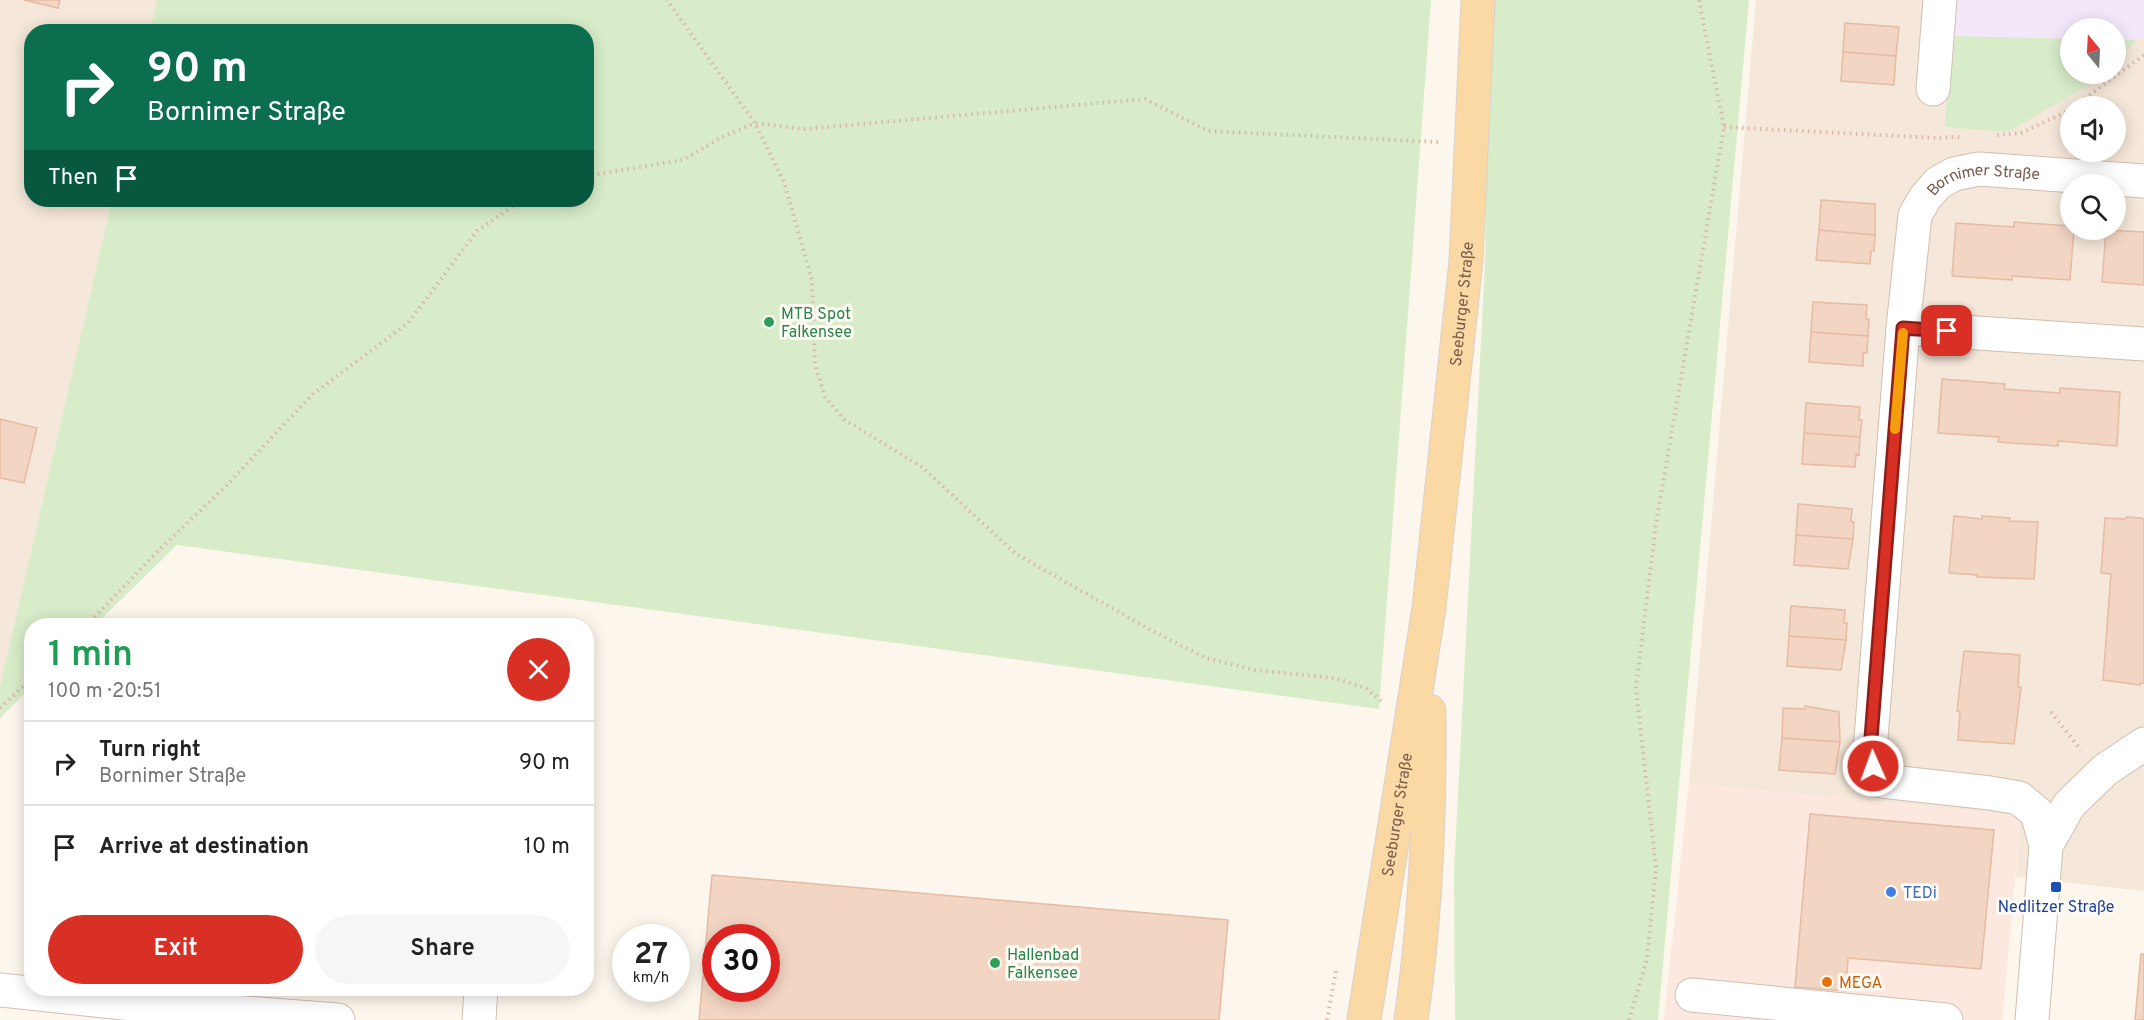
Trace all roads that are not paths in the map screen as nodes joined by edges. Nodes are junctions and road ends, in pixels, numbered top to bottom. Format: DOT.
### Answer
graph roads {
  1 [pos="1478,0"];
  2 [pos="1940,0"];
  3 [pos="1932,89"];
  4 [pos="2144,181"];
  5 [pos="1903,328"];
  6 [pos="2144,344"];
  7 [pos="1429,608"];
  8 [pos="2144,744"];
  9 [pos="2046,846"];
  10 [pos="0,990"];
  11 [pos="24,992"];
  12 [pos="1692,995"];
  13 [pos="60,996"];
  14 [pos="480,996"];
  15 [pos="141,1004"];
  16 [pos="338,1020"];
  17 [pos="479,1020"];
  18 [pos="1364,1020"];
  19 [pos="1411,1020"];
  20 [pos="1946,1020"];
  21 [pos="2032,1020"];
  1 -- 7 [label="main road, Seeburger Straße"];
  2 -- 3 [label="street"];
  4 -- 5 [label="street, Bornimer Straße"];
  5 -- 6 [label="street"];
  5 -- 9 [label="street, Bornimer Straße"];
  7 -- 18 [label="main road, Seeburger Straße"];
  7 -- 19 [label="main road, Seeburger Straße"];
  8 -- 9 [label="street"];
  9 -- 21 [label="street"];
  10 -- 11 [label="street"];
  12 -- 20 [label="street"];
  13 -- 15 [label="street"];
  14 -- 17 [label="street"];
  15 -- 16 [label="street"];
}
